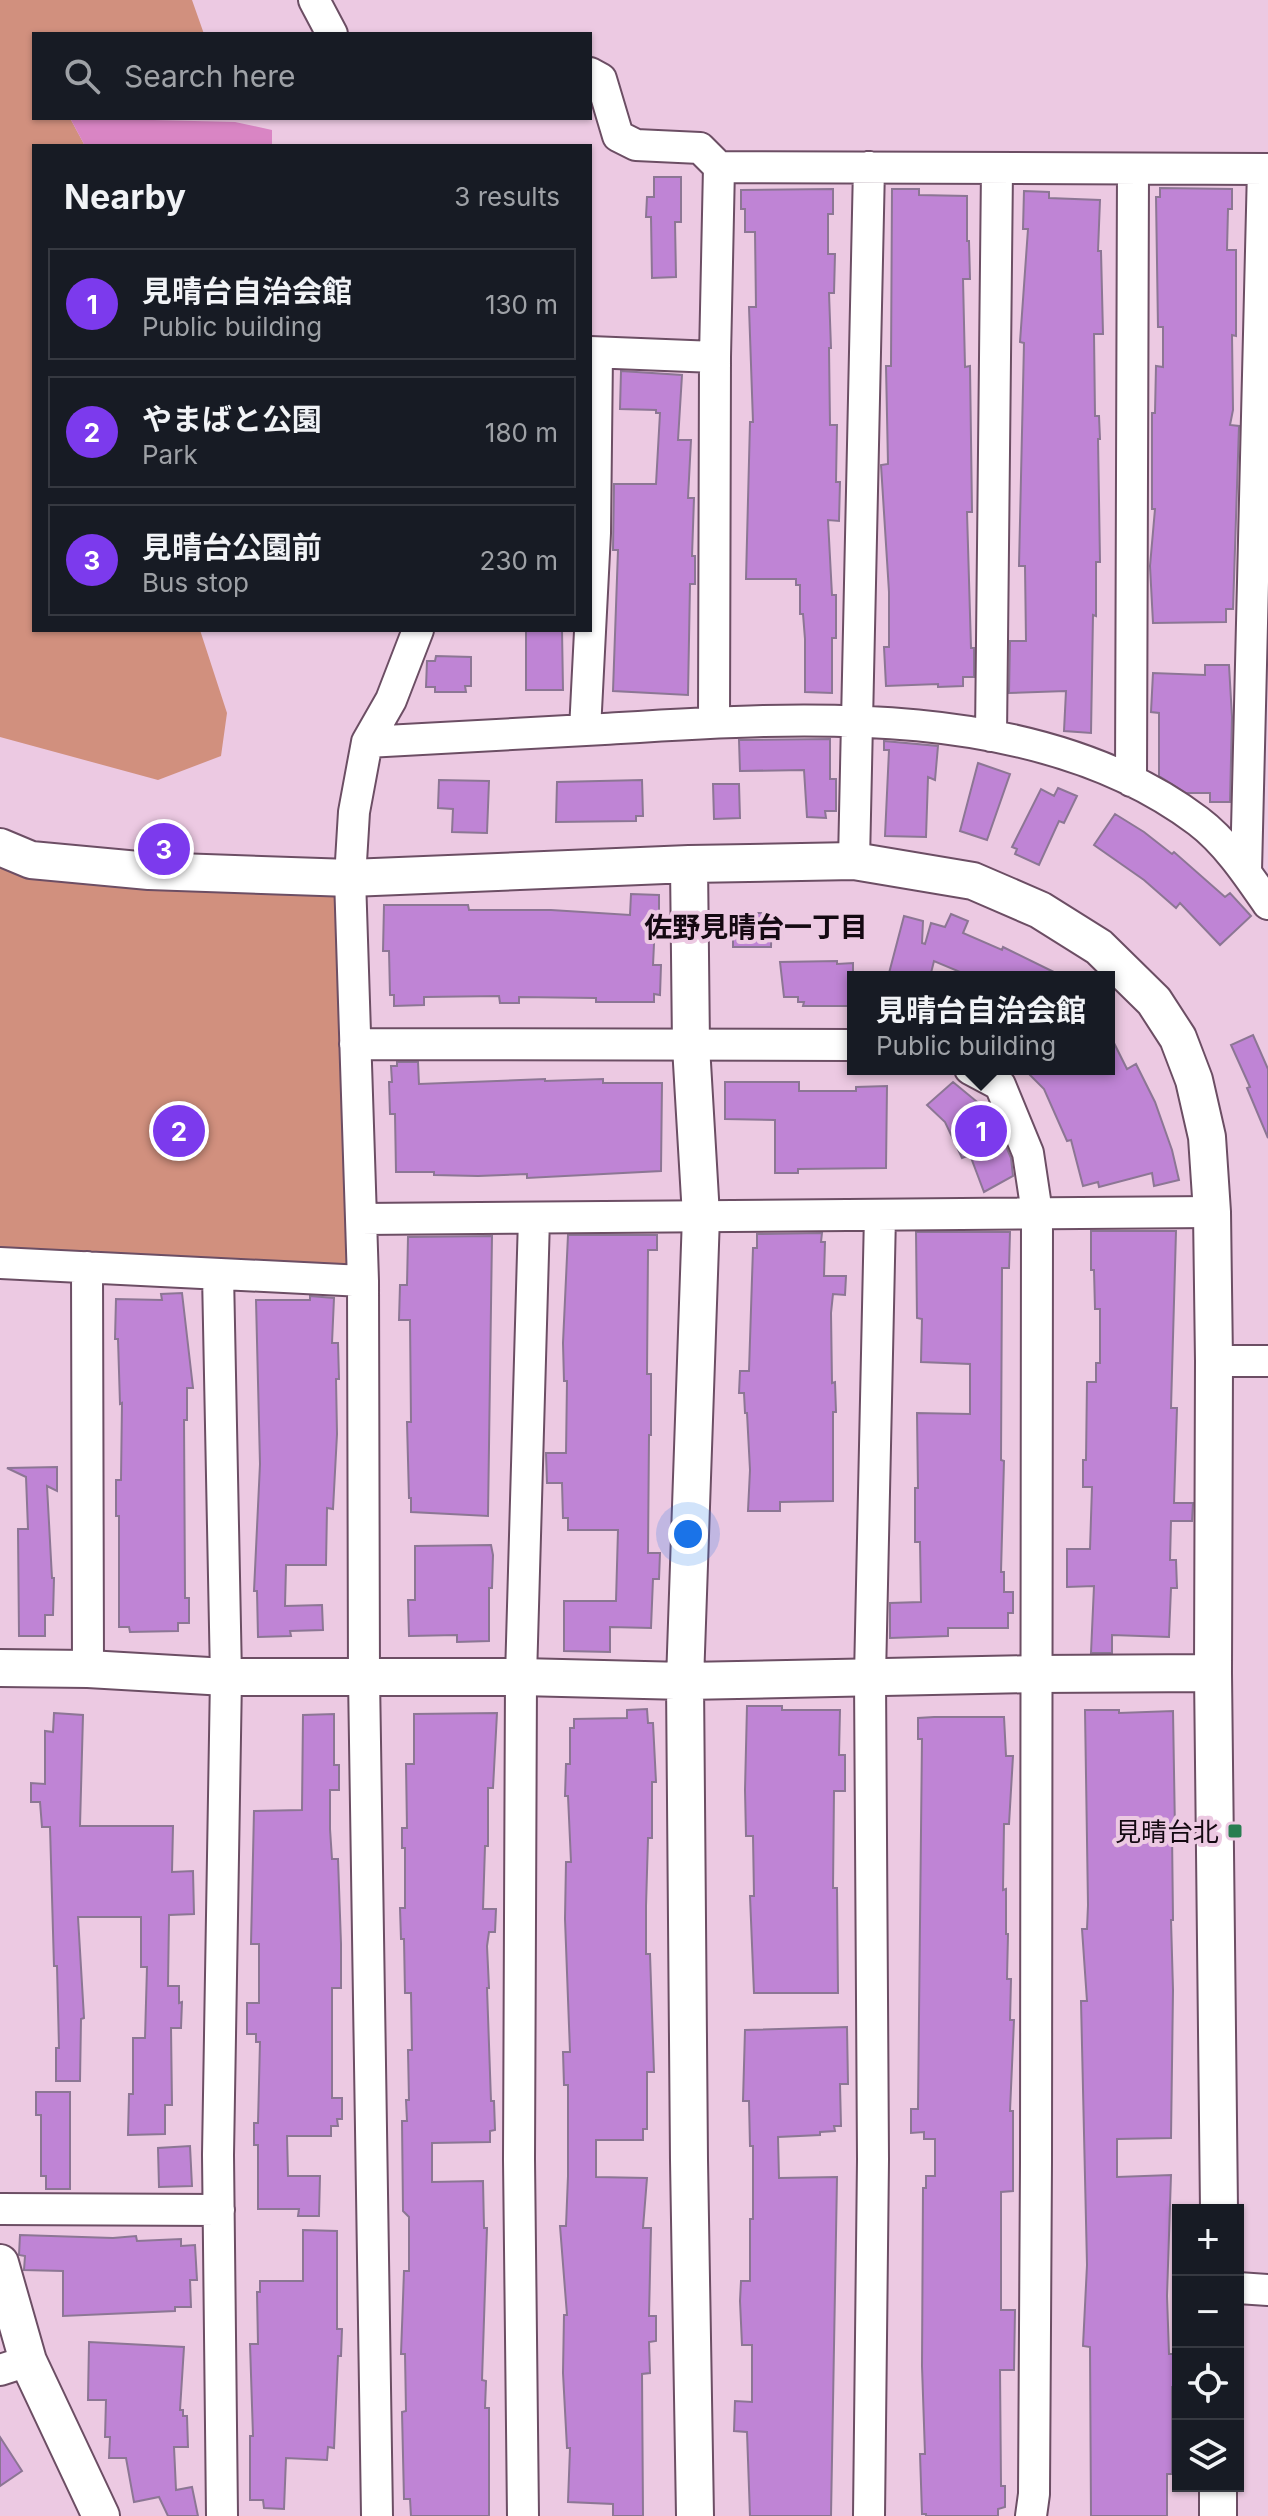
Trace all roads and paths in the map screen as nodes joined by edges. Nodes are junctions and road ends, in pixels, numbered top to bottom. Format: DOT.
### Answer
graph roads {
  1 [pos="314,0"];
  2 [pos="331,32"];
  3 [pos="592,74"];
  4 [pos="719,167"];
  5 [pos="869,167"];
  6 [pos="997,169"];
  7 [pos="1266,169"];
  8 [pos="1133,170"];
  9 [pos="594,353"];
  10 [pos="715,357"];
  11 [pos="592,592"];
  12 [pos="417,632"];
  13 [pos="590,632"];
  14 [pos="859,721"];
  15 [pos="714,722"];
  16 [pos="585,730"];
  17 [pos="991,736"];
  18 [pos="367,742"];
  19 [pos="1131,781"];
  20 [pos="0,847"];
  21 [pos="854,861"];
  22 [pos="689,864"];
  23 [pos="1246,871"];
  24 [pos="350,878"];
  25 [pos="1268,904"];
  26 [pos="355,1044"];
  27 [pos="847,1045"];
  28 [pos="691,1046"];
  29 [pos="981,1075"];
  30 [pos="1212,1212"];
  31 [pos="1037,1213"];
  32 [pos="880,1215"];
  33 [pos="701,1216"];
  34 [pos="534,1218"];
  35 [pos="361,1219"];
  36 [pos="0,1263"];
  37 [pos="87,1267"];
  38 [pos="218,1274"];
  39 [pos="363,1281"];
  40 [pos="1214,1361"];
  41 [pos="1268,1361"];
  42 [pos="0,1668"];
  43 [pos="88,1669"];
  44 [pos="1213,1673"];
  45 [pos="1035,1674"];
  46 [pos="226,1677"];
  47 [pos="364,1677"];
  48 [pos="521,1677"];
  49 [pos="870,1677"];
  50 [pos="685,1681"];
  51 [pos="1219,2204"];
  52 [pos="0,2209"];
  53 [pos="219,2210"];
  54 [pos="0,2263"];
  55 [pos="1244,2288"];
  56 [pos="1268,2290"];
  57 [pos="14,2366"];
  58 [pos="1218,2492"];
  59 [pos="101,2516"];
  60 [pos="222,2516"];
  61 [pos="377,2516"];
  62 [pos="523,2516"];
  63 [pos="695,2516"];
  64 [pos="869,2516"];
  65 [pos="1031,2516"];
  66 [pos="1218,2516"];
  1 -- 2 [label="street"];
  3 -- 4 [label="street"];
  4 -- 5 [label="street"];
  4 -- 10 [label="street"];
  5 -- 6 [label="street"];
  5 -- 14 [label="street"];
  6 -- 8 [label="street"];
  6 -- 17 [label="street"];
  7 -- 8 [label="street"];
  7 -- 23 [label="street"];
  8 -- 19 [label="street"];
  9 -- 10 [label="street"];
  9 -- 11 [label="street"];
  10 -- 15 [label="street"];
  12 -- 18 [label="street"];
  13 -- 16 [label="street"];
  14 -- 15 [label="street"];
  14 -- 17 [label="street"];
  14 -- 21 [label="street"];
  15 -- 16 [label="street"];
  16 -- 18 [label="street"];
  17 -- 19 [label="street"];
  18 -- 24 [label="street"];
  19 -- 23 [label="street"];
  20 -- 24 [label="street"];
  21 -- 22 [label="street"];
  21 -- 30 [label="street"];
  22 -- 24 [label="street"];
  22 -- 28 [label="street"];
  23 -- 25 [label="street"];
  24 -- 26 [label="street"];
  26 -- 28 [label="street"];
  26 -- 35 [label="street"];
  27 -- 28 [label="street"];
  28 -- 33 [label="street"];
  29 -- 31 [label="street"];
  30 -- 31 [label="street"];
  30 -- 40 [label="street"];
  31 -- 32 [label="street"];
  31 -- 45 [label="street"];
  32 -- 33 [label="street"];
  32 -- 49 [label="street"];
  33 -- 34 [label="street"];
  33 -- 50 [label="street"];
  34 -- 35 [label="street"];
  34 -- 48 [label="street"];
  35 -- 39 [label="street"];
  36 -- 37 [label="street"];
  37 -- 38 [label="street"];
  37 -- 43 [label="street"];
  38 -- 39 [label="street"];
  38 -- 46 [label="street"];
  39 -- 47 [label="street"];
  40 -- 41 [label="street"];
  40 -- 44 [label="street"];
  42 -- 43 [label="street"];
  43 -- 46 [label="street"];
  44 -- 45 [label="street"];
  44 -- 51 [label="street"];
  45 -- 49 [label="street"];
  45 -- 65 [label="street"];
  46 -- 47 [label="street"];
  46 -- 53 [label="street"];
  47 -- 48 [label="street"];
  47 -- 61 [label="street"];
  48 -- 50 [label="street"];
  48 -- 62 [label="street"];
  49 -- 50 [label="street"];
  49 -- 64 [label="street"];
  50 -- 63 [label="street"];
  52 -- 53 [label="street"];
  53 -- 60 [label="street"];
  54 -- 57 [label="street"];
  55 -- 56 [label="street"];
  57 -- 59 [label="street"];
  58 -- 66 [label="street"];
}
